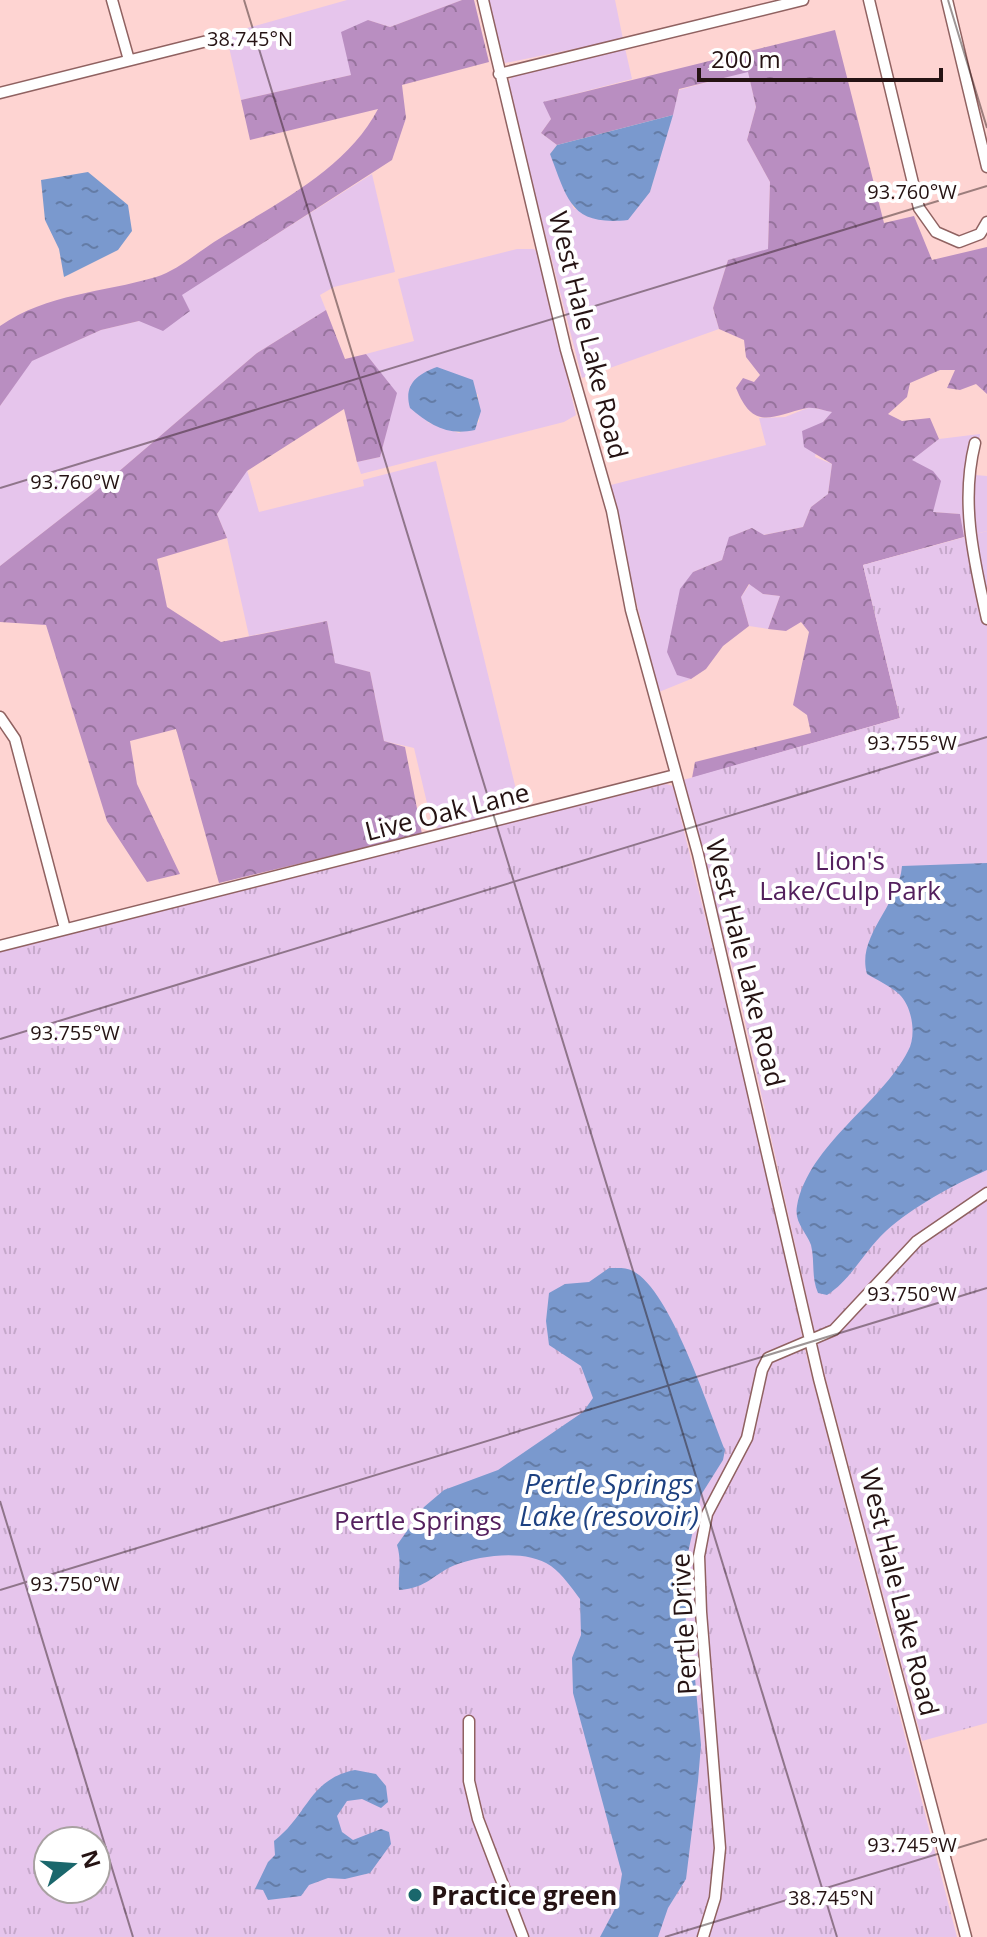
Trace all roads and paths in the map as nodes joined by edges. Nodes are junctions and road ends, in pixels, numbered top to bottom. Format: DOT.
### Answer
graph roads {
  1 [pos="112,0"];
  2 [pos="483,0"];
  3 [pos="803,0"];
  4 [pos="869,0"];
  5 [pos="947,0"];
  6 [pos="774,3"];
  7 [pos="211,40"];
  8 [pos="129,60"];
  9 [pos="499,74"];
  10 [pos="0,93"];
  11 [pos="987,167"];
  12 [pos="987,222"];
  13 [pos="975,443"];
  14 [pos="987,619"];
  15 [pos="0,717"];
  16 [pos="675,775"];
  17 [pos="65,929"];
  18 [pos="0,946"];
  19 [pos="987,1193"];
  20 [pos="811,1339"];
  21 [pos="469,1721"];
  22 [pos="523,1937"];
  23 [pos="703,1937"];
  24 [pos="966,1937"];
  1 -- 8 [label="street"];
  2 -- 9 [label="street, West Hale Lake Road"];
  3 -- 6 [label="street"];
  4 -- 12 [label="street"];
  5 -- 11 [label="street"];
  6 -- 9 [label="street"];
  7 -- 8 [label="street"];
  8 -- 10 [label="street"];
  9 -- 16 [label="street, West Hale Lake Road"];
  13 -- 14 [label="street"];
  15 -- 17 [label="street"];
  16 -- 17 [label="street, Live Oak Lane"];
  16 -- 20 [label="street, West Hale Lake Road"];
  17 -- 18 [label="street, Live Oak Lane"];
  19 -- 20 [label="street, Pertle Drive"];
  20 -- 23 [label="street, Pertle Drive"];
  20 -- 24 [label="street, West Hale Lake Road"];
  21 -- 22 [label="street"];
}
